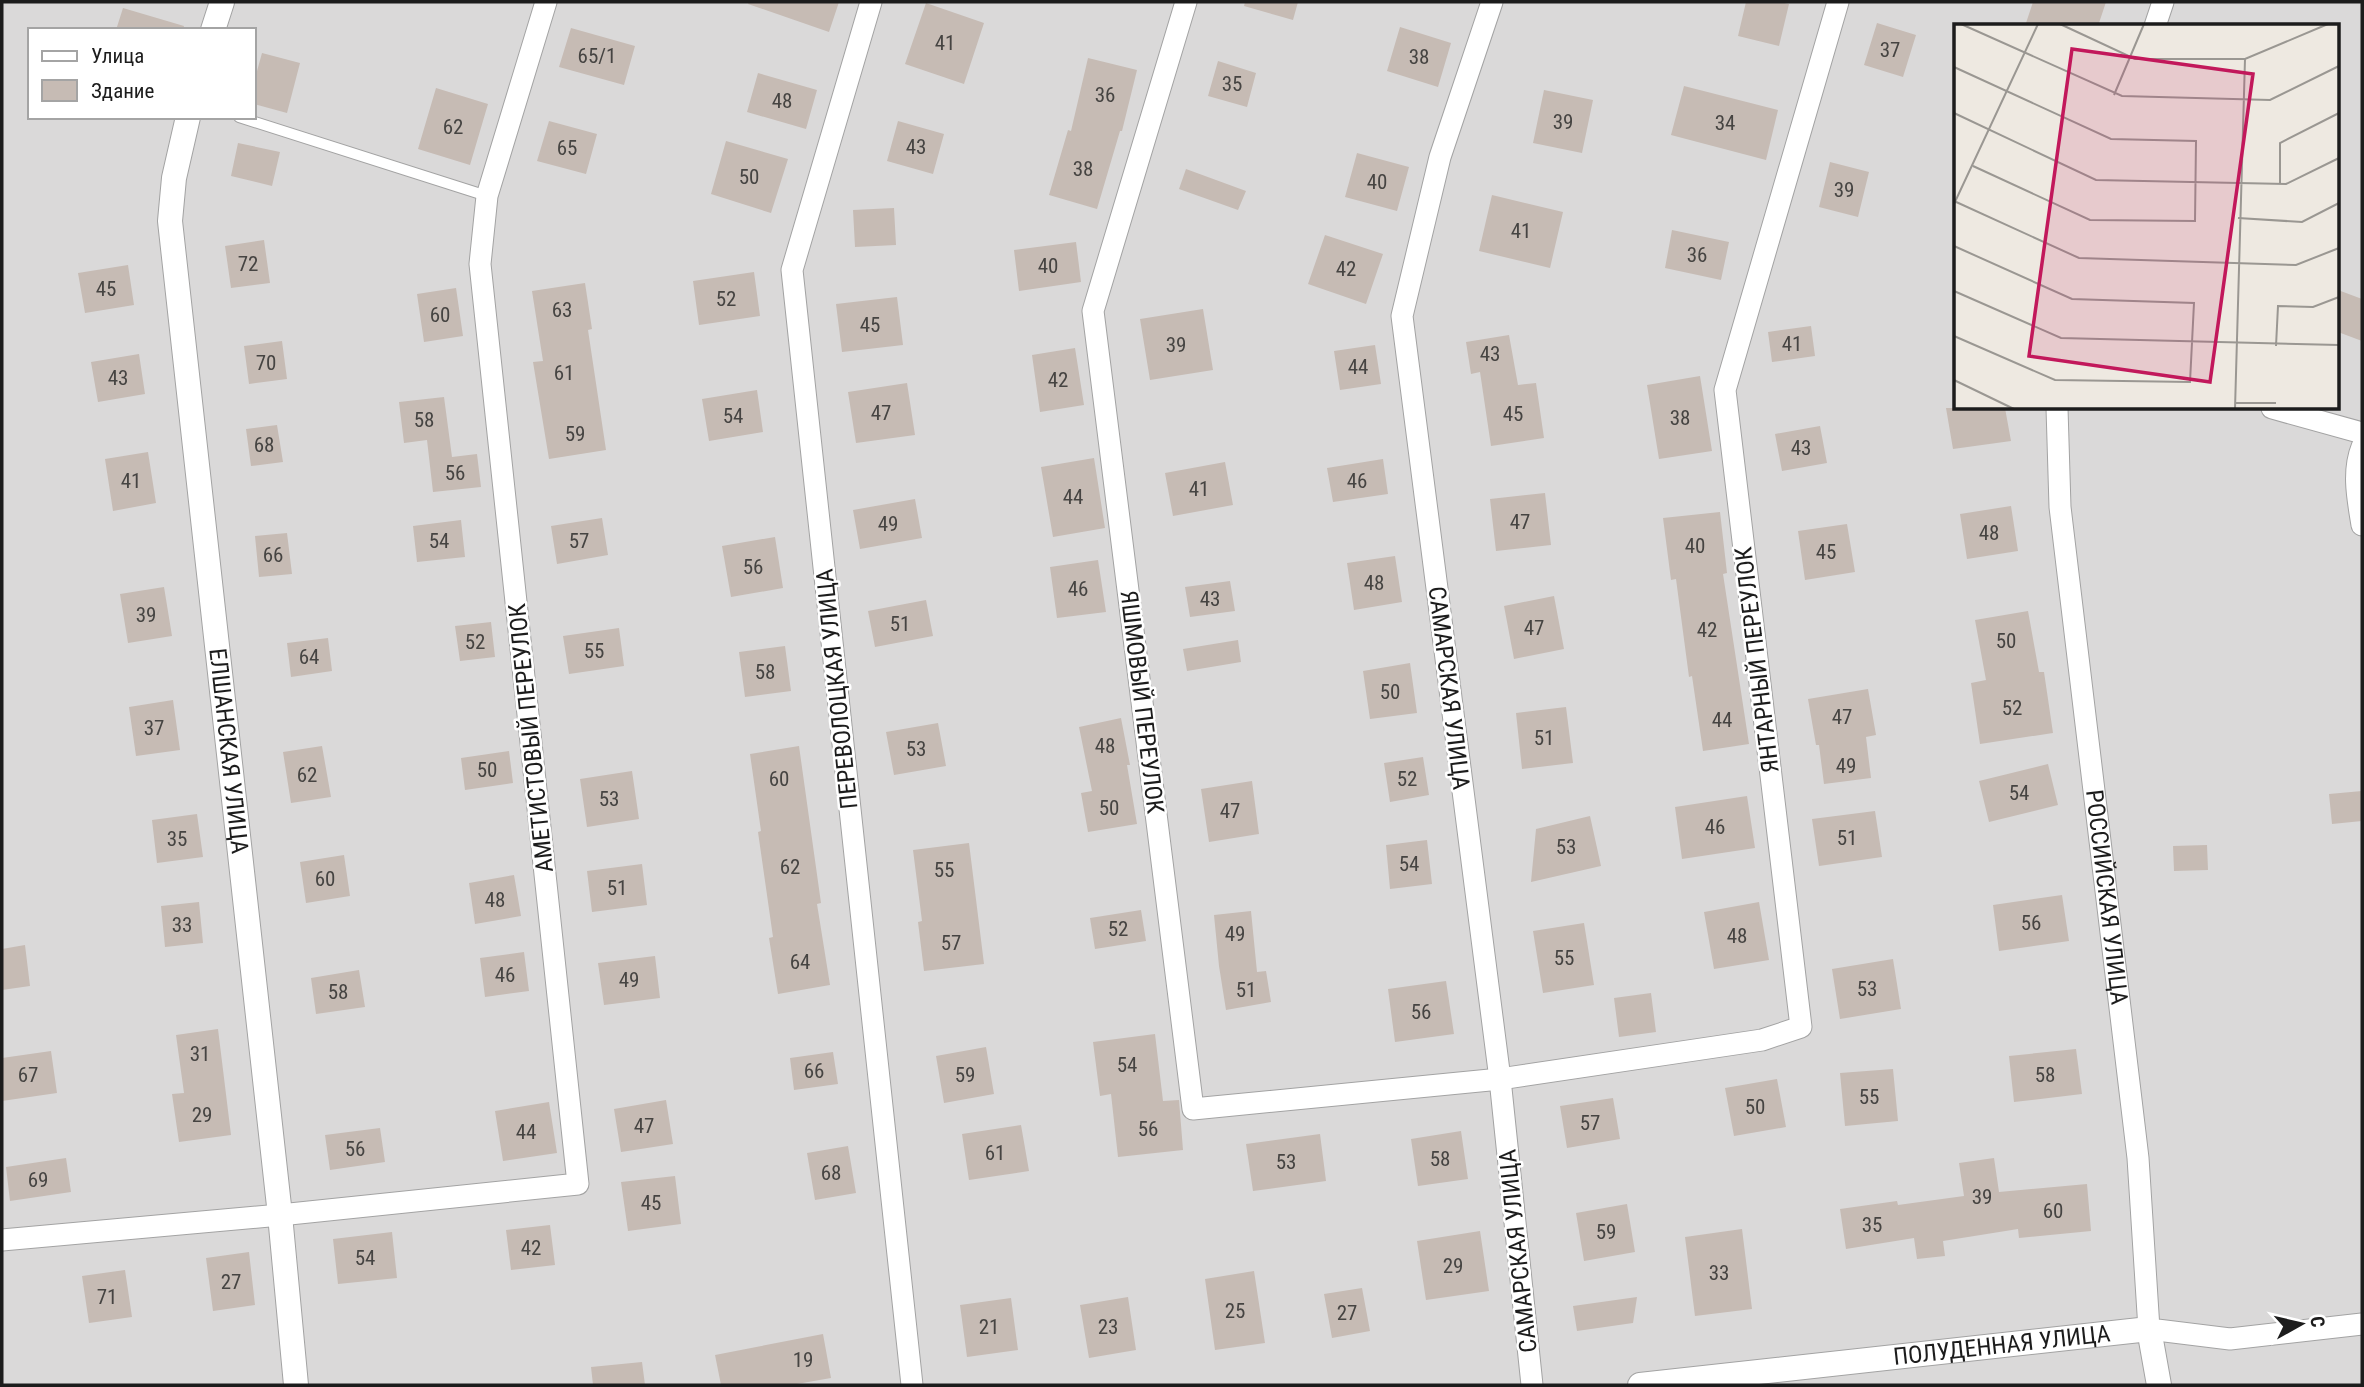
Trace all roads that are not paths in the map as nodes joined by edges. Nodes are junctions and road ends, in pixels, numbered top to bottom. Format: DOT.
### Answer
graph roads {
  1 [pos="222,2"];
  2 [pos="546,2"];
  3 [pos="871,2"];
  4 [pos="1186,2"];
  5 [pos="1492,2"];
  6 [pos="1838,2"];
  7 [pos="2163,2"];
  8 [pos="2156,24"];
  9 [pos="214,28"];
  10 [pos="188,119"];
  11 [pos="245,119"];
  12 [pos="487,196"];
  13 [pos="2057,410"];
  14 [pos="2279,410"];
  15 [pos="2362,433"];
  16 [pos="2362,447"];
  17 [pos="2362,525"];
  18 [pos="1500,1079"];
  19 [pos="280,1215"];
  20 [pos="2,1240"];
  21 [pos="2362,1324"];
  22 [pos="2149,1329"];
  23 [pos="296,1385"];
  24 [pos="912,1385"];
  25 [pos="1532,1385"];
  26 [pos="1640,1385"];
  27 [pos="2159,1385"];
  1 -- 9 [label="street"];
  2 -- 12 [label="street, АМЕТИСТОВЫЙ ПЕРЕУЛОК"];
  3 -- 24 [label="street, ПЕРЕВОЛОЦКАЯ УЛИЦА"];
  4 -- 18 [label="street, ЯШМОВЫЙ ПЕРЕУЛОК"];
  5 -- 18 [label="street, САМАРСКАЯ УЛИЦА"];
  6 -- 18 [label="street, ЯНТАРНЫЙ ПЕРЕУЛОК"];
  7 -- 8 [label="street"];
  10 -- 19 [label="street, ЕЛШАНСКАЯ УЛИЦА"];
  11 -- 12 [label="lane"];
  12 -- 19 [label="street, АМЕТИСТОВЫЙ ПЕРЕУЛОК"];
  13 -- 22 [label="street, РОССИЙСКАЯ УЛИЦА"];
  14 -- 15 [label="street"];
  16 -- 17 [label="street"];
  18 -- 25 [label="street, САМАРСКАЯ УЛИЦА"];
  19 -- 20 [label="street"];
  19 -- 23 [label="street, ЕЛШАНСКАЯ УЛИЦА"];
  21 -- 22 [label="street, ПОЛУДЕННАЯ УЛИЦА"];
  22 -- 26 [label="street, ПОЛУДЕННАЯ УЛИЦА"];
  22 -- 27 [label="street, РОССИЙСКАЯ УЛИЦА"];
}
